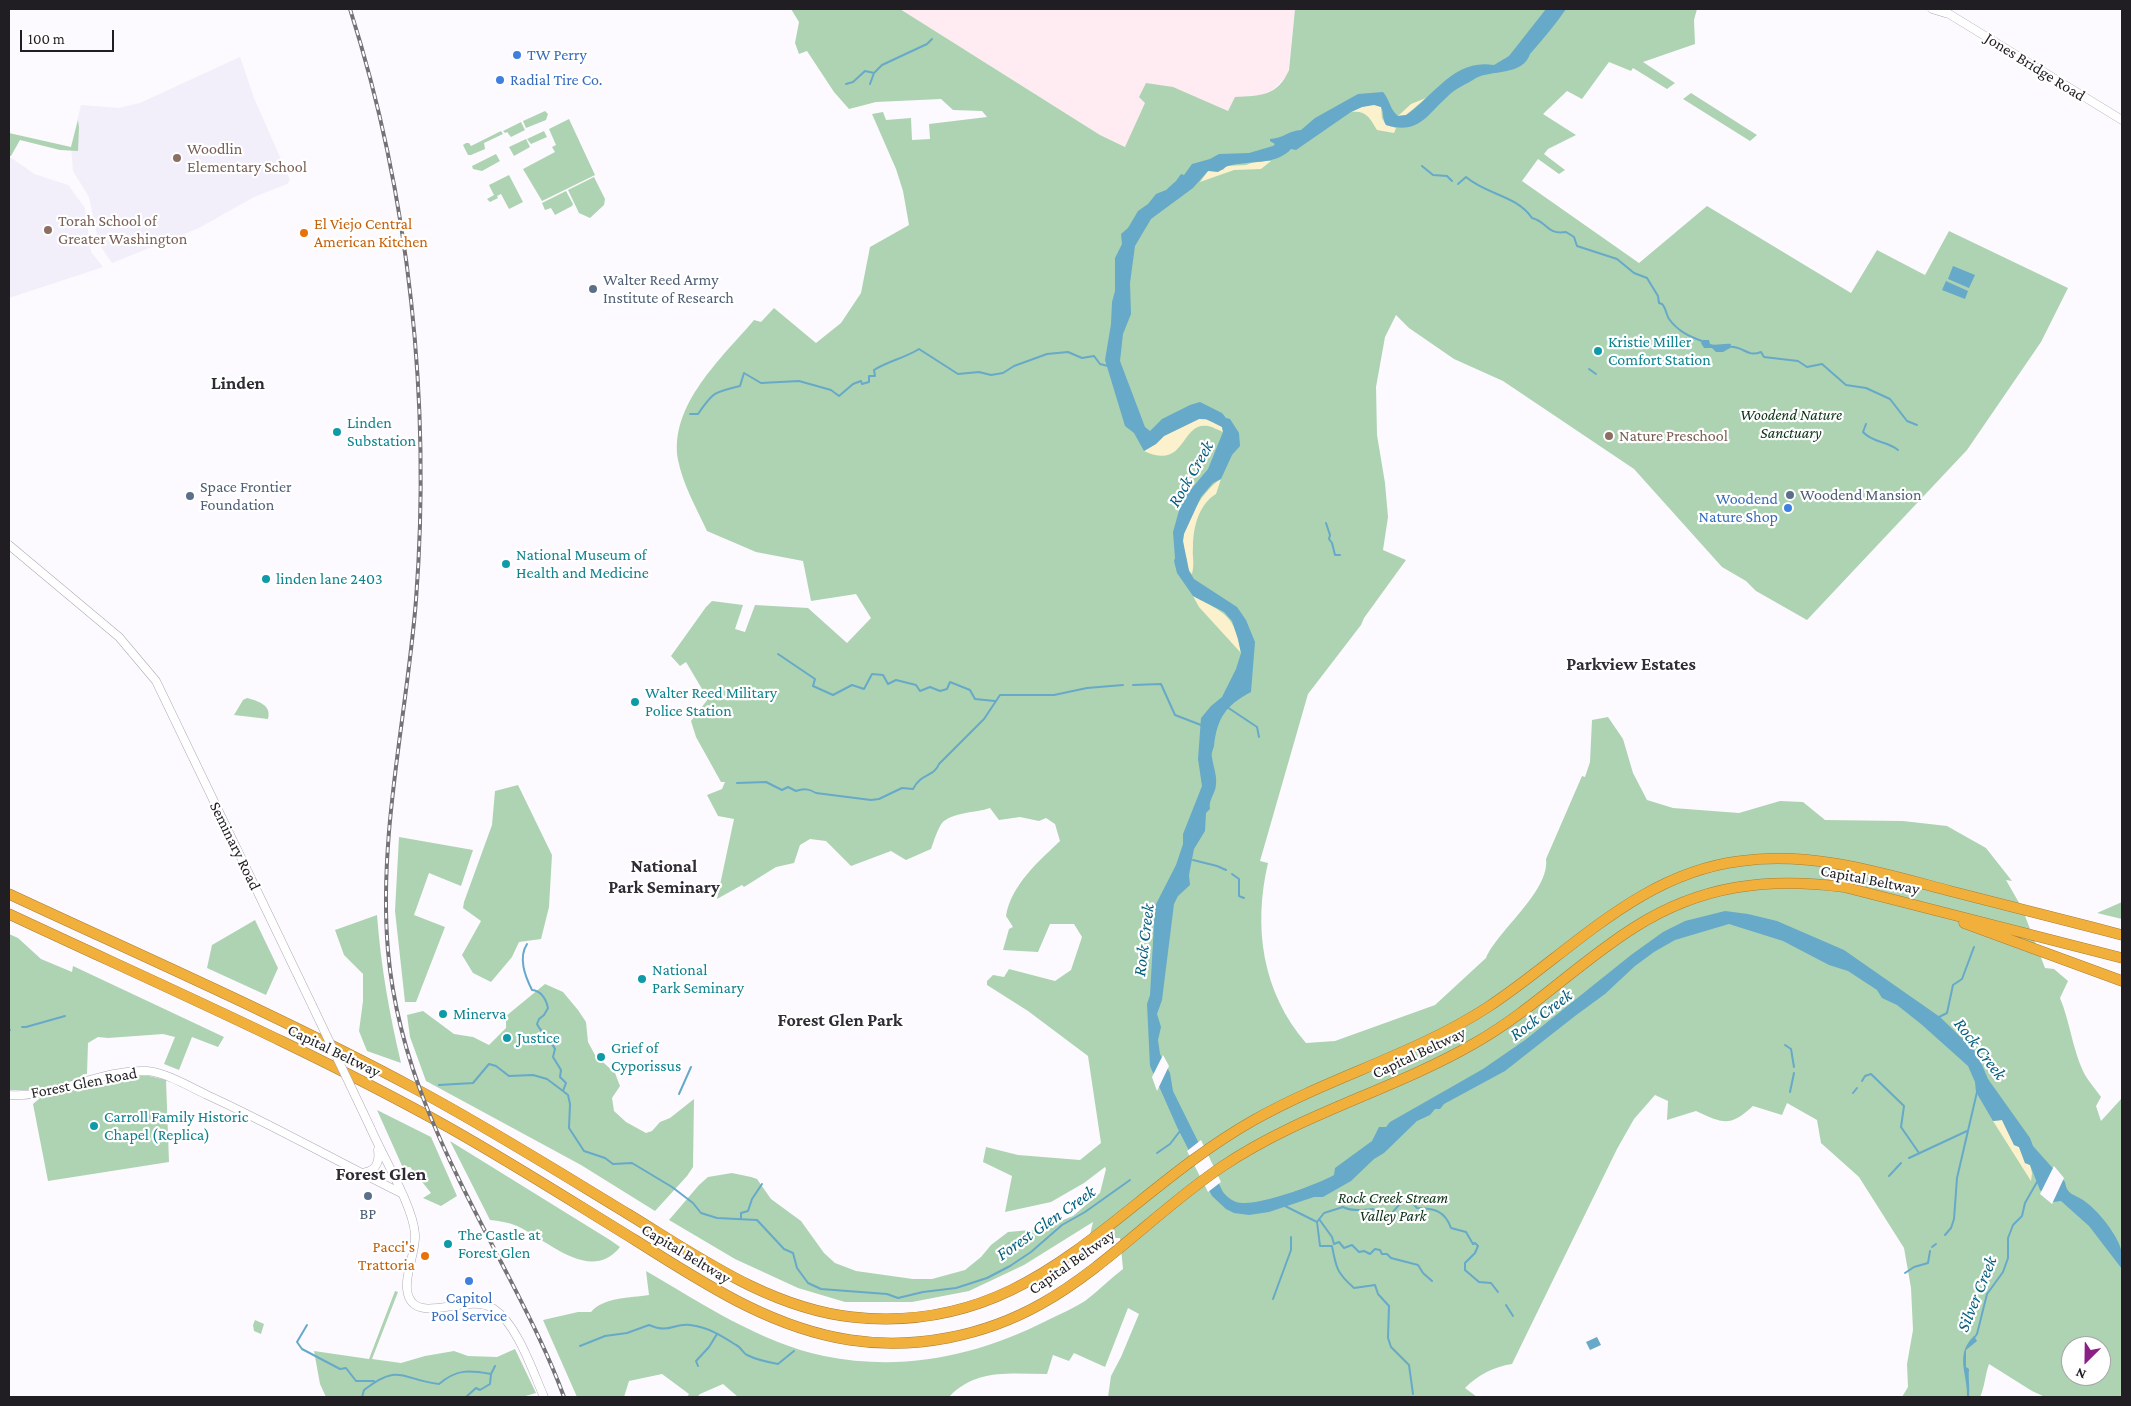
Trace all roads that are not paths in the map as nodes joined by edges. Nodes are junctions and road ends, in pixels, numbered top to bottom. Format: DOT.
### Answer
graph roads {
  1 [pos="1932,9"];
  2 [pos="1944,11"];
  3 [pos="2122,120"];
  4 [pos="9,545"];
  5 [pos="9,894"];
  6 [pos="1897,899"];
  7 [pos="9,914"];
  8 [pos="2122,935"];
  9 [pos="2122,958"];
  10 [pos="2122,981"];
  11 [pos="9,1095"];
  12 [pos="378,1146"];
  13 [pos="360,1173"];
  14 [pos="400,1193"];
  15 [pos="544,1397"];
  1 -- 2 [label="main road, Jones Bridge Road"];
  2 -- 3 [label="main road, Jones Bridge Road"];
  4 -- 12 [label="main road, Seminary Road, bridge"];
  5 -- 8 [label="highway, Capital Beltway"];
  6 -- 7 [label="highway, Capital Beltway"];
  6 -- 9 [label="highway, Capital Beltway"];
  6 -- 10 [label="highway"];
  11 -- 13 [label="main road, Forest Glen Road"];
  12 -- 13 [label="main road"];
  12 -- 14 [label="main road, Seminary Road"];
  13 -- 14 [label="main road, Forest Glen Road"];
  14 -- 15 [label="main road, Seminary Road"];
}
